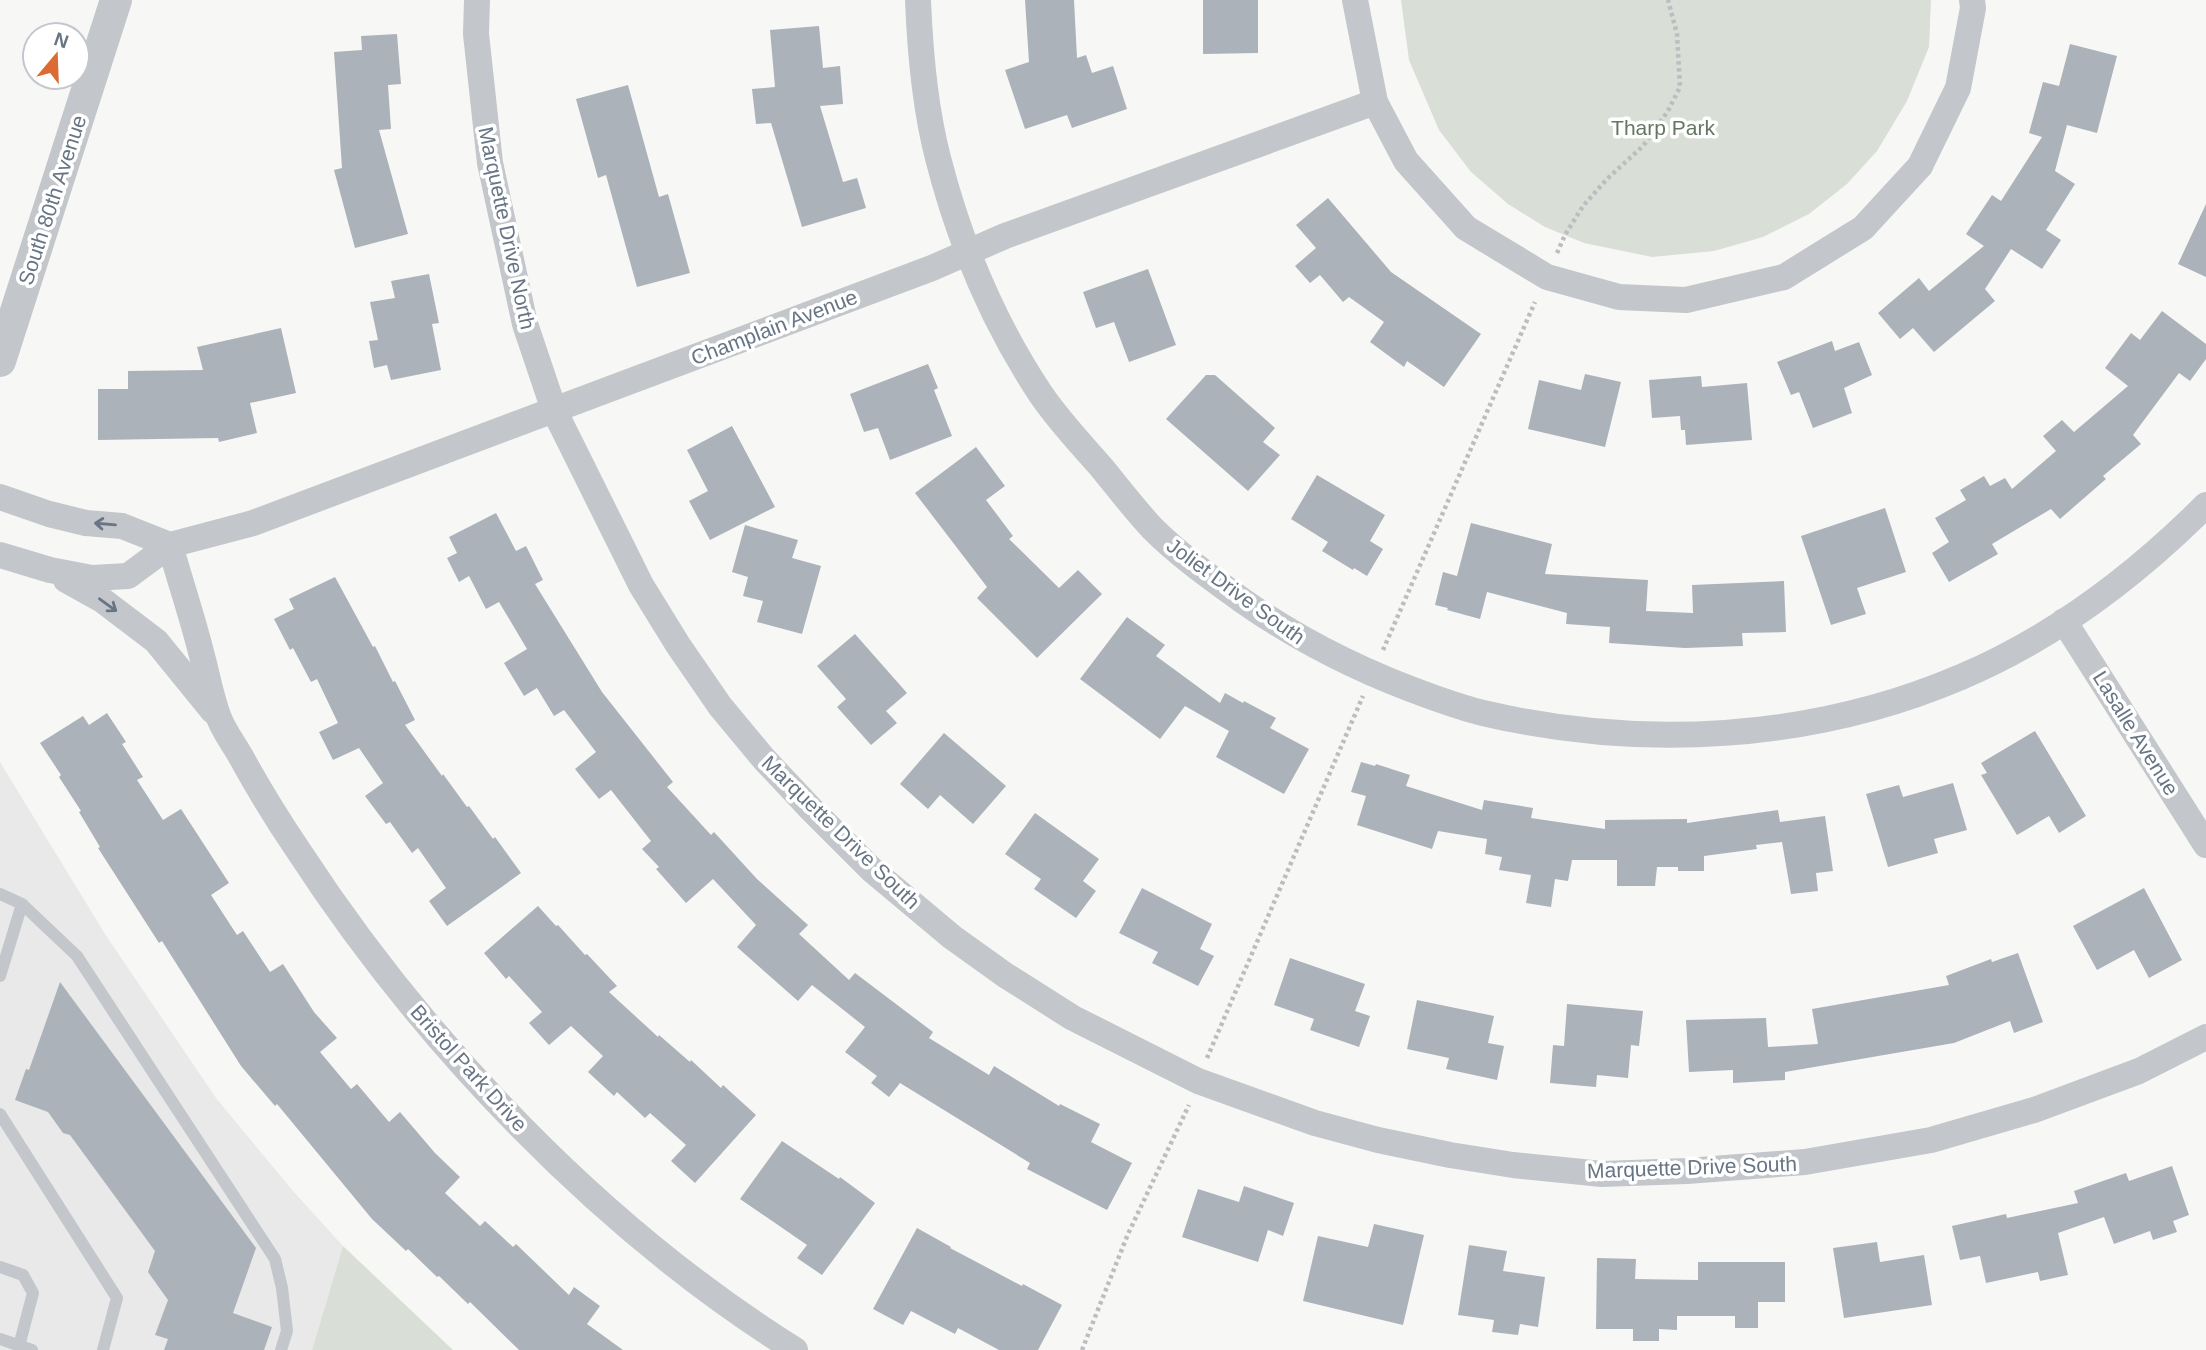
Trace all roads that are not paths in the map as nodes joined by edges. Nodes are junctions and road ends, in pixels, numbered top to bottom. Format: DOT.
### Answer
graph roads {
  1 [pos="116,0"];
  2 [pos="477,0"];
  3 [pos="918,0"];
  4 [pos="1355,0"];
  5 [pos="1972,0"];
  6 [pos="1375,102"];
  7 [pos="969,254"];
  8 [pos="0,361"];
  9 [pos="554,410"];
  10 [pos="0,497"];
  11 [pos="2206,505"];
  12 [pos="170,545"];
  13 [pos="0,555"];
  14 [pos="50,570"];
  15 [pos="2064,621"];
  16 [pos="219,718"];
  17 [pos="2206,845"];
  18 [pos="0,894"];
  19 [pos="22,904"];
  20 [pos="0,976"];
  21 [pos="2206,1037"];
  22 [pos="0,1114"];
  23 [pos="0,1267"];
  24 [pos="0,1339"];
  25 [pos="19,1346"];
  26 [pos="32,1350"];
  27 [pos="103,1350"];
  28 [pos="281,1350"];
  29 [pos="795,1350"];
  1 -- 8 [label="street, South 80th Avenue"];
  2 -- 9 [label="street, Marquette Drive North"];
  3 -- 7 [label="street, Joliet Drive South"];
  4 -- 6 [label="street"];
  5 -- 6 [label="street"];
  6 -- 7 [label="street, Champlain Avenue"];
  7 -- 9 [label="street, Champlain Avenue"];
  7 -- 15 [label="street, Joliet Drive South"];
  9 -- 12 [label="street, Champlain Avenue"];
  9 -- 21 [label="street, Marquette Drive South"];
  12 -- 10 [label="street, one-way"];
  11 -- 15 [label="street, Joliet Drive South"];
  12 -- 14 [label="street, Champlain Avenue"];
  12 -- 16 [label="street, Bristol Park Drive"];
  13 -- 14 [label="street, Champlain Avenue"];
  14 -- 16 [label="street, Bristol Park Drive, one-way"];
  15 -- 17 [label="street, Lasalle Avenue"];
  16 -- 29 [label="street, Bristol Park Drive"];
  18 -- 19 [label="lane"];
  19 -- 20 [label="lane"];
  19 -- 28 [label="lane"];
  22 -- 27 [label="lane"];
  23 -- 25 [label="lane"];
  24 -- 25 [label="lane"];
  25 -- 26 [label="lane"];
}
